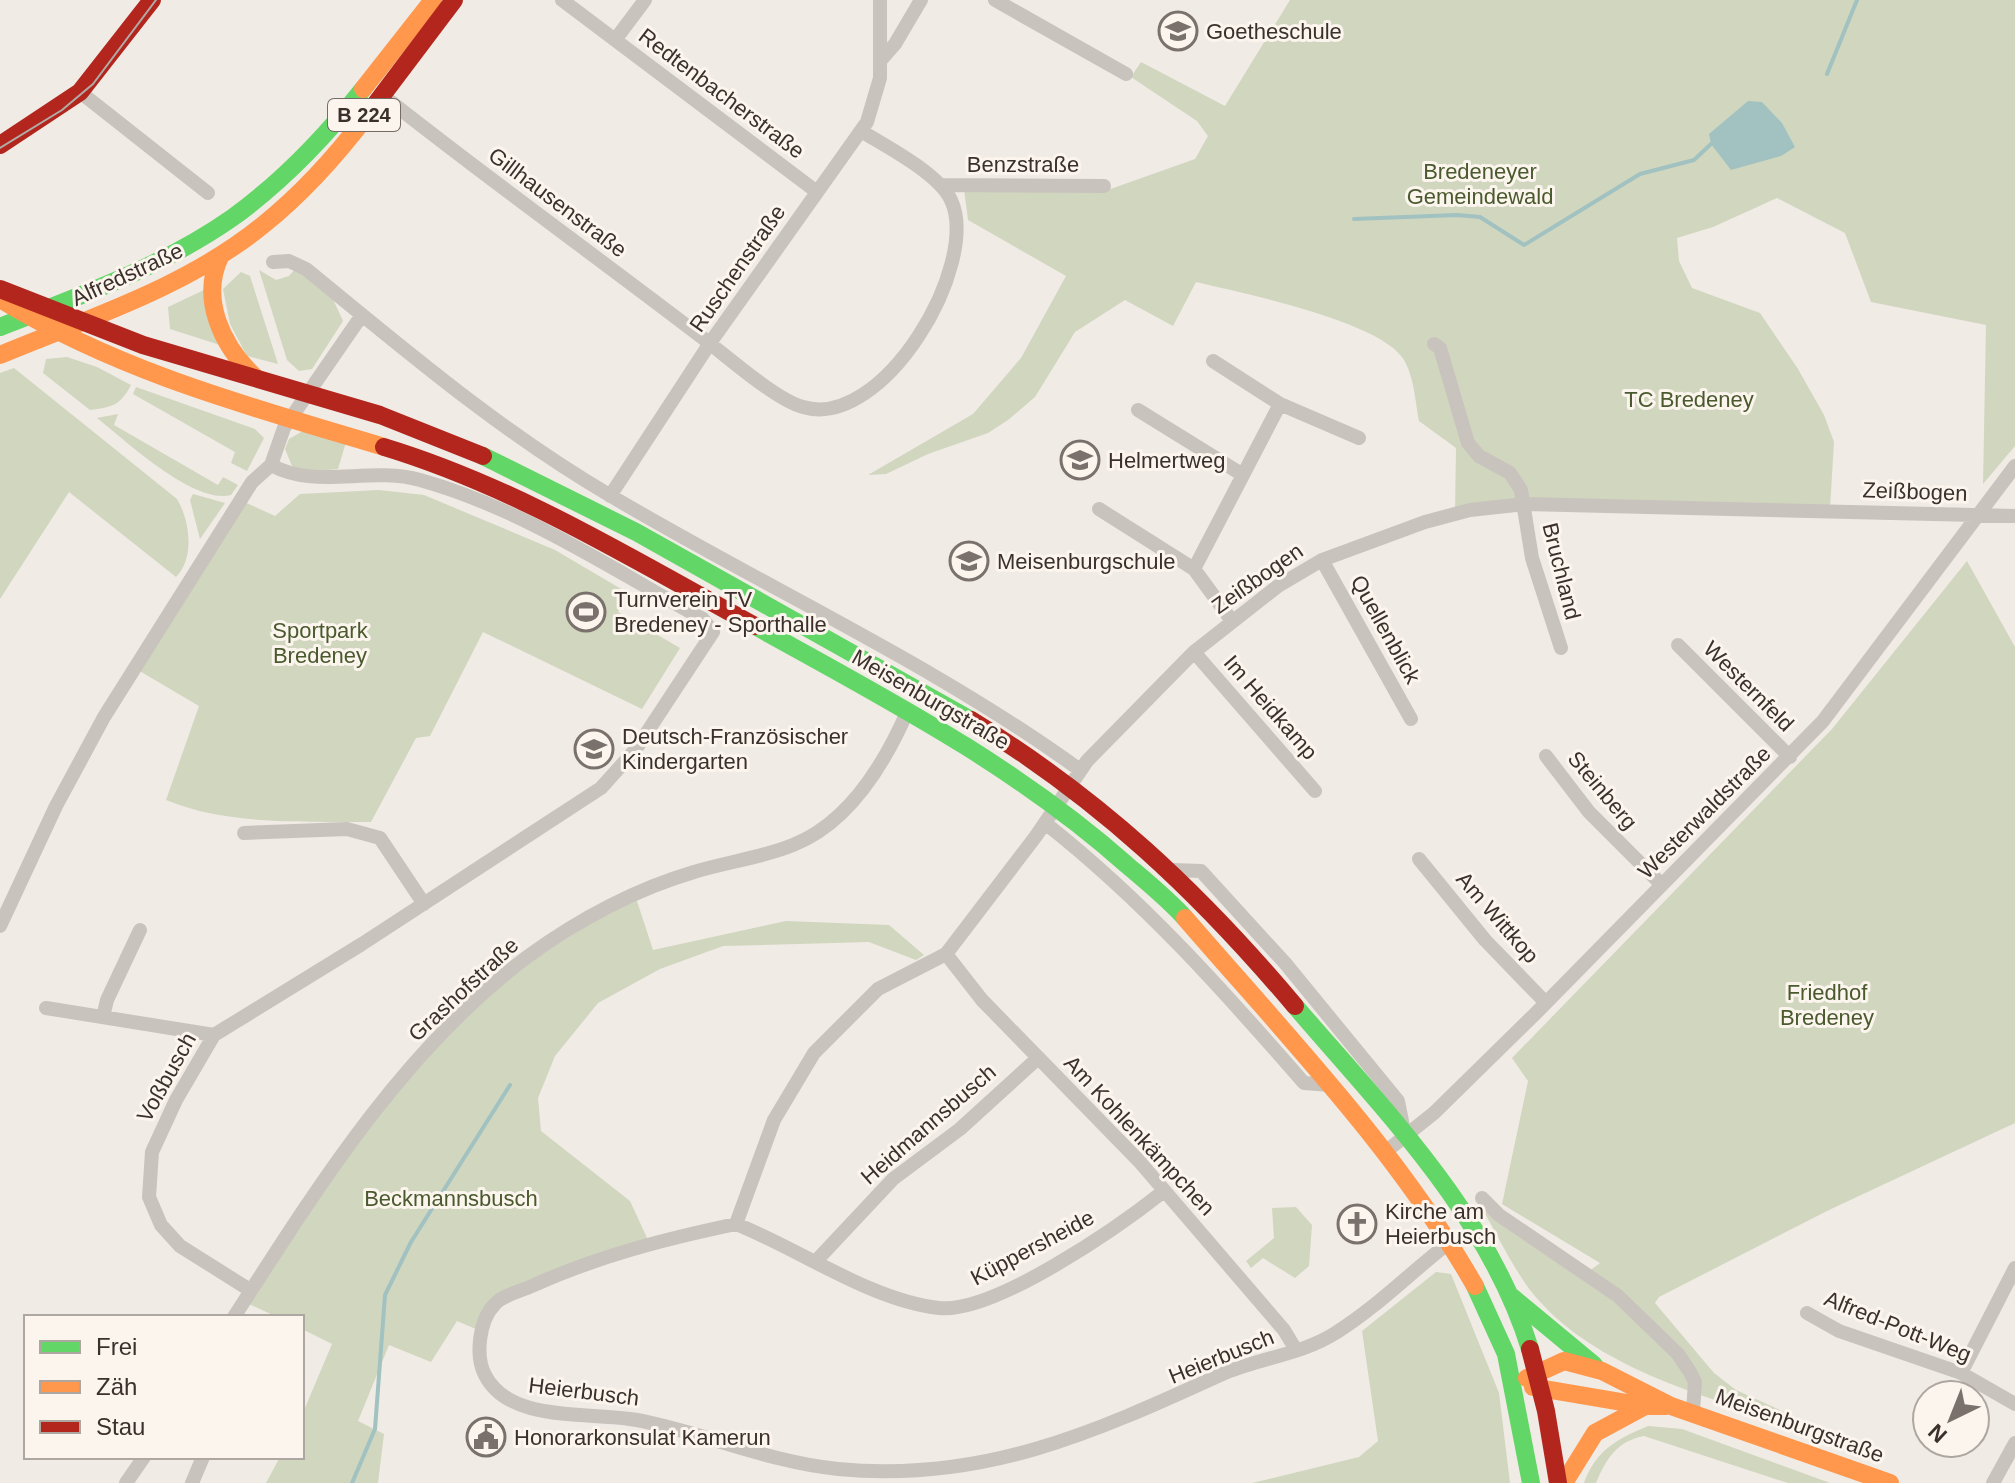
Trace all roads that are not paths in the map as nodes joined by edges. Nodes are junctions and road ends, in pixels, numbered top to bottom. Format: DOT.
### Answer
graph roads {
  1 [pos="152,0"];
  2 [pos="433,0"];
  3 [pos="454,0"];
  4 [pos="562,0"];
  5 [pos="645,0"];
  6 [pos="880,0"];
  7 [pos="921,0"];
  8 [pos="995,0"];
  9 [pos="615,40"];
  10 [pos="881,60"];
  11 [pos="1126,74"];
  12 [pos="80,92"];
  13 [pos="381,94"];
  14 [pos="861,131"];
  15 [pos="0,145"];
  16 [pos="941,185"];
  17 [pos="1104,186"];
  18 [pos="817,192"];
  19 [pos="208,193"];
  20 [pos="221,255"];
  21 [pos="273,262"];
  22 [pos="0,289"];
  23 [pos="0,299"];
  24 [pos="51,307"];
  25 [pos="362,315"];
  26 [pos="25,317"];
  27 [pos="83,322"];
  28 [pos="0,327"];
  29 [pos="54,332"];
  30 [pos="710,343"];
  31 [pos="1434,344"];
  32 [pos="0,355"];
  33 [pos="1213,361"];
  34 [pos="255,377"];
  35 [pos="309,393"];
  36 [pos="1280,404"];
  37 [pos="1138,410"];
  38 [pos="291,418"];
  39 [pos="1359,438"];
  40 [pos="271,465"];
  41 [pos="2015,466"];
  42 [pos="1243,475"];
  43 [pos="610,496"];
  44 [pos="1525,504"];
  45 [pos="1099,509"];
  46 [pos="1979,515"];
  47 [pos="2015,516"];
  48 [pos="1322,560"];
  49 [pos="1194,569"];
  50 [pos="1232,621"];
  51 [pos="1678,645"];
  52 [pos="1561,648"];
  53 [pos="1194,652"];
  54 [pos="908,710"];
  55 [pos="1411,719"];
  56 [pos="1546,756"];
  57 [pos="1790,757"];
  58 [pos="1076,777"];
  59 [pos="1315,791"];
  60 [pos="1057,807"];
  61 [pos="1045,823"];
  62 [pos="244,833"];
  63 [pos="1419,859"];
  64 [pos="1662,885"];
  65 [pos="424,904"];
  66 [pos="0,926"];
  67 [pos="140,930"];
  68 [pos="946,954"];
  69 [pos="1546,1003"];
  70 [pos="46,1008"];
  71 [pos="103,1017"];
  72 [pos="214,1035"];
  73 [pos="1038,1058"];
  74 [pos="1330,1085"];
  75 [pos="1406,1137"];
  76 [pos="1384,1153"];
  77 [pos="1164,1191"];
  78 [pos="1482,1198"];
  79 [pos="736,1224"];
  80 [pos="1450,1242"];
  81 [pos="817,1260"];
  82 [pos="2015,1268"];
  83 [pos="250,1290"];
  84 [pos="1509,1294"];
  85 [pos="1807,1313"];
  86 [pos="235,1315"];
  87 [pos="1296,1350"];
  88 [pos="1602,1371"];
  89 [pos="1961,1373"];
  90 [pos="1539,1380"];
  91 [pos="1514,1386"];
  92 [pos="2015,1404"];
  93 [pos="1645,1406"];
  94 [pos="1671,1406"];
  95 [pos="1693,1411"];
  96 [pos="2015,1443"];
  97 [pos="143,1459"];
  98 [pos="202,1459"];
  99 [pos="126,1483"];
  100 [pos="192,1483"];
  101 [pos="1531,1483"];
  102 [pos="1561,1483"];
  103 [pos="1890,1483"];
  104 [pos="1993,1483"];
  1 -- 12 [label="main road"];
  2 -- 24 [label="main road, Alfredstraße / B 224"];
  3 -- 13 [label="main road, B 224"];
  4 -- 9 [label="street, Redtenbacherstraße"];
  5 -- 9 [label="street"];
  6 -- 10 [label="street, Ruschenstraße"];
  7 -- 10 [label="street, Ruschenstraße"];
  8 -- 11 [label="street"];
  9 -- 18 [label="street, Redtenbacherstraße"];
  10 -- 14 [label="street, Ruschenstraße"];
  12 -- 15 [label="main road"];
  12 -- 19 [label="street"];
  13 -- 20 [label="main road, Alfredstraße / B 224"];
  13 -- 30 [label="street, Gillhausenstraße"];
  14 -- 16 [label="street"];
  14 -- 18 [label="street, Ruschenstraße"];
  16 -- 17 [label="street, Benzstraße"];
  16 -- 30 [label="street, Gillhausenstraße"];
  18 -- 30 [label="street, Ruschenstraße"];
  20 -- 27 [label="main road, Alfredstraße / B 224"];
  20 -- 34 [label="main road"];
  21 -- 25 [label="street, Meisenburgstraße"];
  22 -- 24 [label="main road, Meisenburgstraße"];
  23 -- 26 [label="main road, Meisenburgstraße"];
  24 -- 26 [label="main road, Alfredstraße / B 224"];
  24 -- 27 [label="main road, Meisenburgstraße"];
  25 -- 35 [label="street"];
  25 -- 43 [label="street, Meisenburgstraße"];
  26 -- 28 [label="main road, Alfredstraße / B 224"];
  26 -- 29 [label="main road, Meisenburgstraße"];
  27 -- 29 [label="main road, Alfredstraße / B 224"];
  27 -- 34 [label="main road, Meisenburgstraße"];
  29 -- 32 [label="main road, Alfredstraße / B 224"];
  29 -- 38 [label="main road, Meisenburgstraße"];
  30 -- 43 [label="street, Ruschenstraße"];
  31 -- 44 [label="street"];
  33 -- 36 [label="street"];
  34 -- 35 [label="main road, Meisenburgstraße"];
  35 -- 38 [label="street"];
  35 -- 58 [label="main road, Meisenburgstraße"];
  36 -- 39 [label="street"];
  36 -- 42 [label="street"];
  37 -- 42 [label="street"];
  38 -- 40 [label="street"];
  38 -- 54 [label="main road, Meisenburgstraße"];
  40 -- 65 [label="street, Voßbusch"];
  40 -- 66 [label="street"];
  41 -- 46 [label="street, Westerwaldstraße"];
  42 -- 49 [label="street"];
  43 -- 58 [label="street, Meisenburgstraße"];
  44 -- 46 [label="street, Zeißbogen"];
  44 -- 48 [label="street, Zeißbogen"];
  44 -- 52 [label="street, Bruchland"];
  45 -- 49 [label="street"];
  46 -- 47 [label="street, Zeißbogen"];
  46 -- 57 [label="street, Westerwaldstraße"];
  48 -- 50 [label="street, Zeißbogen"];
  48 -- 55 [label="street, Quellenblick"];
  49 -- 50 [label="street"];
  50 -- 53 [label="street, Zeißbogen"];
  51 -- 57 [label="street, Westernfeld"];
  53 -- 58 [label="street, Zeißbogen"];
  53 -- 59 [label="street, Im Heidkamp"];
  54 -- 60 [label="main road, Meisenburgstraße"];
  54 -- 83 [label="street, Grashofstraße"];
  56 -- 64 [label="street, Steinberg"];
  57 -- 64 [label="street, Westerwaldstraße"];
  58 -- 60 [label="street, Zeißbogen"];
  58 -- 75 [label="main road, Meisenburgstraße"];
  60 -- 61 [label="street"];
  60 -- 74 [label="main road, Meisenburgstraße"];
  61 -- 68 [label="street"];
  61 -- 74 [label="street"];
  62 -- 65 [label="street"];
  63 -- 69 [label="street, Am Wittkop"];
  64 -- 69 [label="street, Westerwaldstraße"];
  65 -- 72 [label="street, Voßbusch"];
  67 -- 71 [label="street"];
  68 -- 73 [label="street, Am Kohlenkämpchen"];
  68 -- 79 [label="street"];
  69 -- 75 [label="street, Westerwaldstraße"];
  70 -- 71 [label="street"];
  71 -- 72 [label="street"];
  72 -- 83 [label="street, Voßbusch"];
  73 -- 77 [label="street, Am Kohlenkämpchen"];
  73 -- 81 [label="street, Heidmannsbusch"];
  74 -- 76 [label="main road, Meisenburgstraße"];
  75 -- 76 [label="street, Westerwaldstraße"];
  75 -- 84 [label="main road, Meisenburgstraße"];
  76 -- 80 [label="main road, Meisenburgstraße"];
  77 -- 81 [label="street, Küppersheide"];
  77 -- 87 [label="street, Am Kohlenkämpchen"];
  78 -- 95 [label="street, Meisenburgstraße"];
  79 -- 81 [label="street, Küppersheide"];
  79 -- 87 [label="street, Heierbusch"];
  80 -- 87 [label="street, Heierbusch"];
  80 -- 91 [label="main road, Meisenburgstraße"];
  82 -- 89 [label="street"];
  83 -- 86 [label="street, Grashofstraße"];
  84 -- 88 [label="main road"];
  84 -- 90 [label="main road, Meisenburgstraße"];
  85 -- 89 [label="street, Alfred-Pott-Weg"];
  88 -- 90 [label="main road, Meisenburgstraße"];
  88 -- 94 [label="main road, Meisenburgstraße"];
  89 -- 92 [label="street, Alfred-Pott-Weg"];
  90 -- 91 [label="main road, Meisenburgstraße"];
  90 -- 93 [label="main road, Meisenburgstraße"];
  90 -- 102 [label="main road"];
  91 -- 101 [label="main road"];
  93 -- 94 [label="main road, Meisenburgstraße"];
  93 -- 102 [label="main road"];
  94 -- 95 [label="main road, Meisenburgstraße"];
  95 -- 103 [label="main road, Meisenburgstraße"];
  96 -- 104 [label="street"];
  97 -- 99 [label="street"];
  98 -- 100 [label="street"];
}
